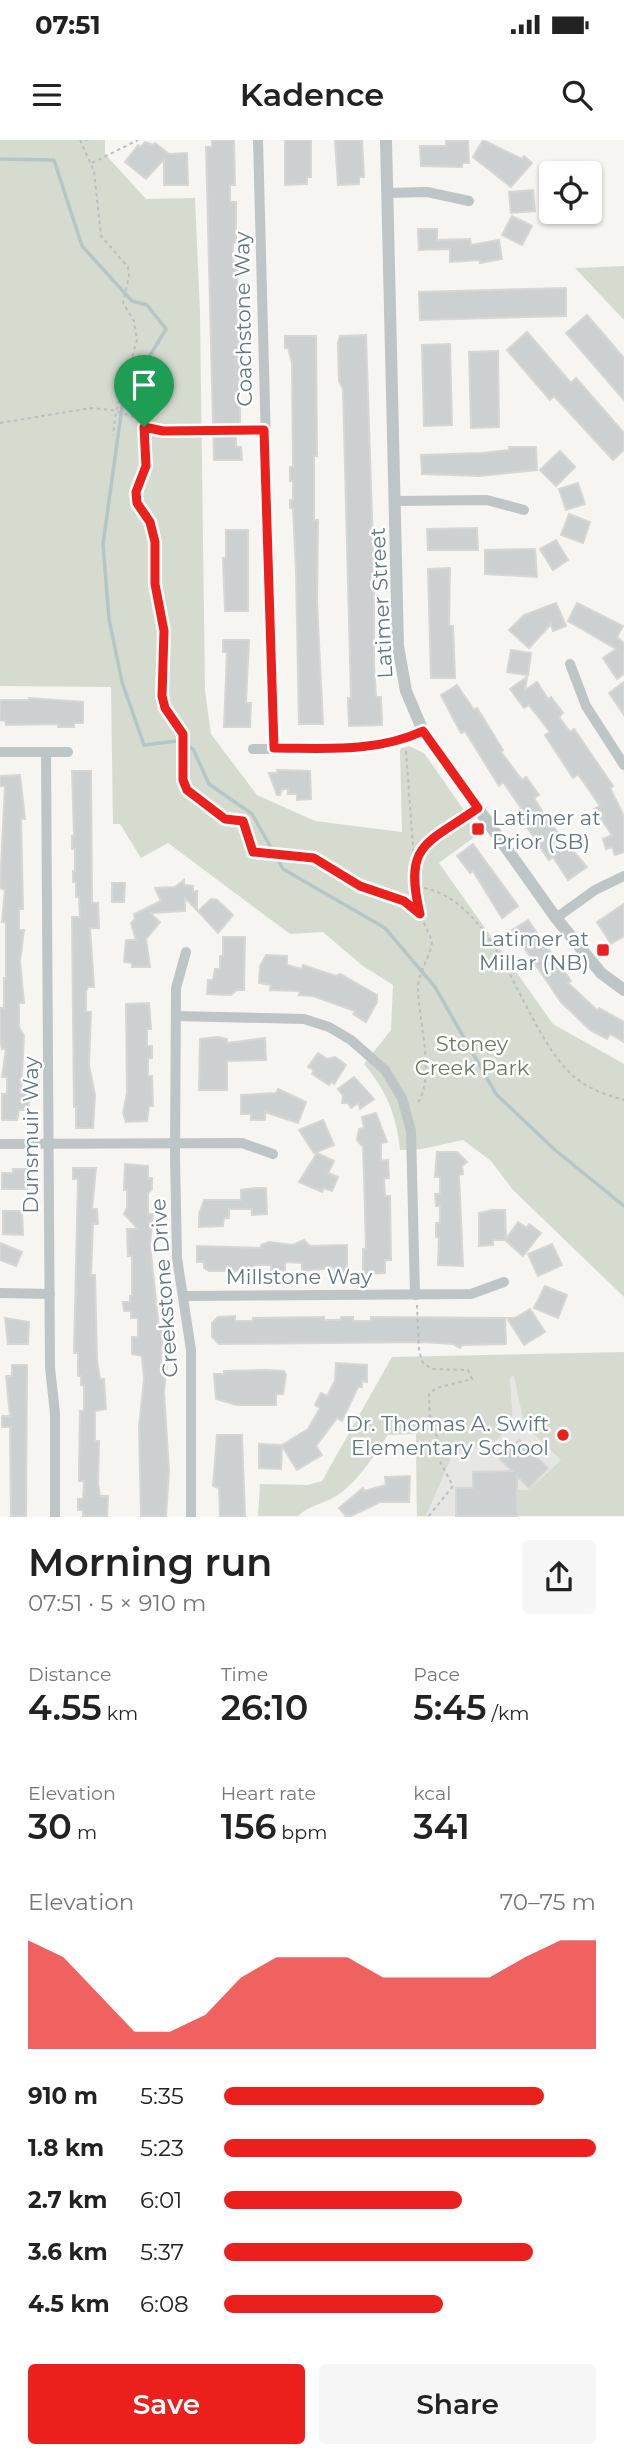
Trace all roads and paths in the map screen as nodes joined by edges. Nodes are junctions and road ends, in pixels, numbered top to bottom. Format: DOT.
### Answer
graph roads {
  1 [pos="82,140"];
  2 [pos="90,140"];
  3 [pos="138,140"];
  4 [pos="258,140"];
  5 [pos="386,140"];
  6 [pos="92,163"];
  7 [pos="387,193"];
  8 [pos="469,201"];
  9 [pos="116,412"];
  10 [pos="0,423"];
  11 [pos="144,427"];
  12 [pos="264,430"];
  13 [pos="113,435"];
  14 [pos="395,501"];
  15 [pos="524,510"];
  16 [pos="570,664"];
  17 [pos="423,731"];
  18 [pos="403,740"];
  19 [pos="274,748"];
  20 [pos="253,749"];
  21 [pos="0,752"];
  22 [pos="46,752"];
  23 [pos="68,752"];
  24 [pos="624,765"];
  25 [pos="478,808"];
  26 [pos="414,863"];
  27 [pos="624,876"];
  28 [pos="417,887"];
  29 [pos="420,914"];
  30 [pos="556,918"];
  31 [pos="186,952"];
  32 [pos="624,990"];
  33 [pos="176,1016"];
  34 [pos="624,1100"];
  35 [pos="408,1113"];
  36 [pos="0,1144"];
  37 [pos="50,1144"];
  38 [pos="175,1144"];
  39 [pos="273,1154"];
  40 [pos="504,1282"];
  41 [pos="0,1293"];
  42 [pos="50,1294"];
  43 [pos="183,1296"];
  44 [pos="416,1299"];
  45 [pos="55,1517"];
  46 [pos="191,1517"];
  47 [pos="428,1517"];
  1 -- 2 [label="path"];
  1 -- 6 [label="path"];
  3 -- 6 [label="path"];
  4 -- 12 [label="street, Coachstone Way"];
  5 -- 7 [label="street, Latimer Street"];
  6 -- 9 [label="path"];
  7 -- 8 [label="street"];
  7 -- 14 [label="street, Latimer Street"];
  9 -- 10 [label="path"];
  9 -- 11 [label="path"];
  9 -- 13 [label="path"];
  11 -- 12 [label="path"];
  11 -- 29 [label="path"];
  12 -- 19 [label="street, Coachstone Way"];
  14 -- 15 [label="street"];
  14 -- 17 [label="street, Latimer Street"];
  16 -- 24 [label="street"];
  17 -- 18 [label="street"];
  17 -- 25 [label="street, Latimer Street"];
  18 -- 19 [label="street"];
  18 -- 26 [label="path"];
  19 -- 20 [label="street"];
  21 -- 22 [label="street"];
  22 -- 23 [label="street"];
  22 -- 37 [label="street, Dunsmuir Way"];
  25 -- 26 [label="path"];
  25 -- 30 [label="street, Latimer Street"];
  26 -- 28 [label="path"];
  27 -- 30 [label="street"];
  28 -- 29 [label="path"];
  28 -- 34 [label="path"];
  29 -- 35 [label="path"];
  30 -- 32 [label="street, Latimer Street"];
  31 -- 33 [label="street, Creekstone Drive"];
  33 -- 35 [label="street"];
  33 -- 38 [label="street, Creekstone Drive"];
  35 -- 44 [label="street"];
  36 -- 37 [label="street"];
  37 -- 38 [label="street"];
  37 -- 42 [label="street, Dunsmuir Way"];
  38 -- 39 [label="street"];
  38 -- 43 [label="street, Creekstone Drive"];
  40 -- 44 [label="street, Millstone Way"];
  41 -- 42 [label="street"];
  42 -- 45 [label="street, Dunsmuir Way"];
  43 -- 44 [label="street, Millstone Way"];
  43 -- 46 [label="street, Creekstone Drive"];
  44 -- 47 [label="path"];
}
